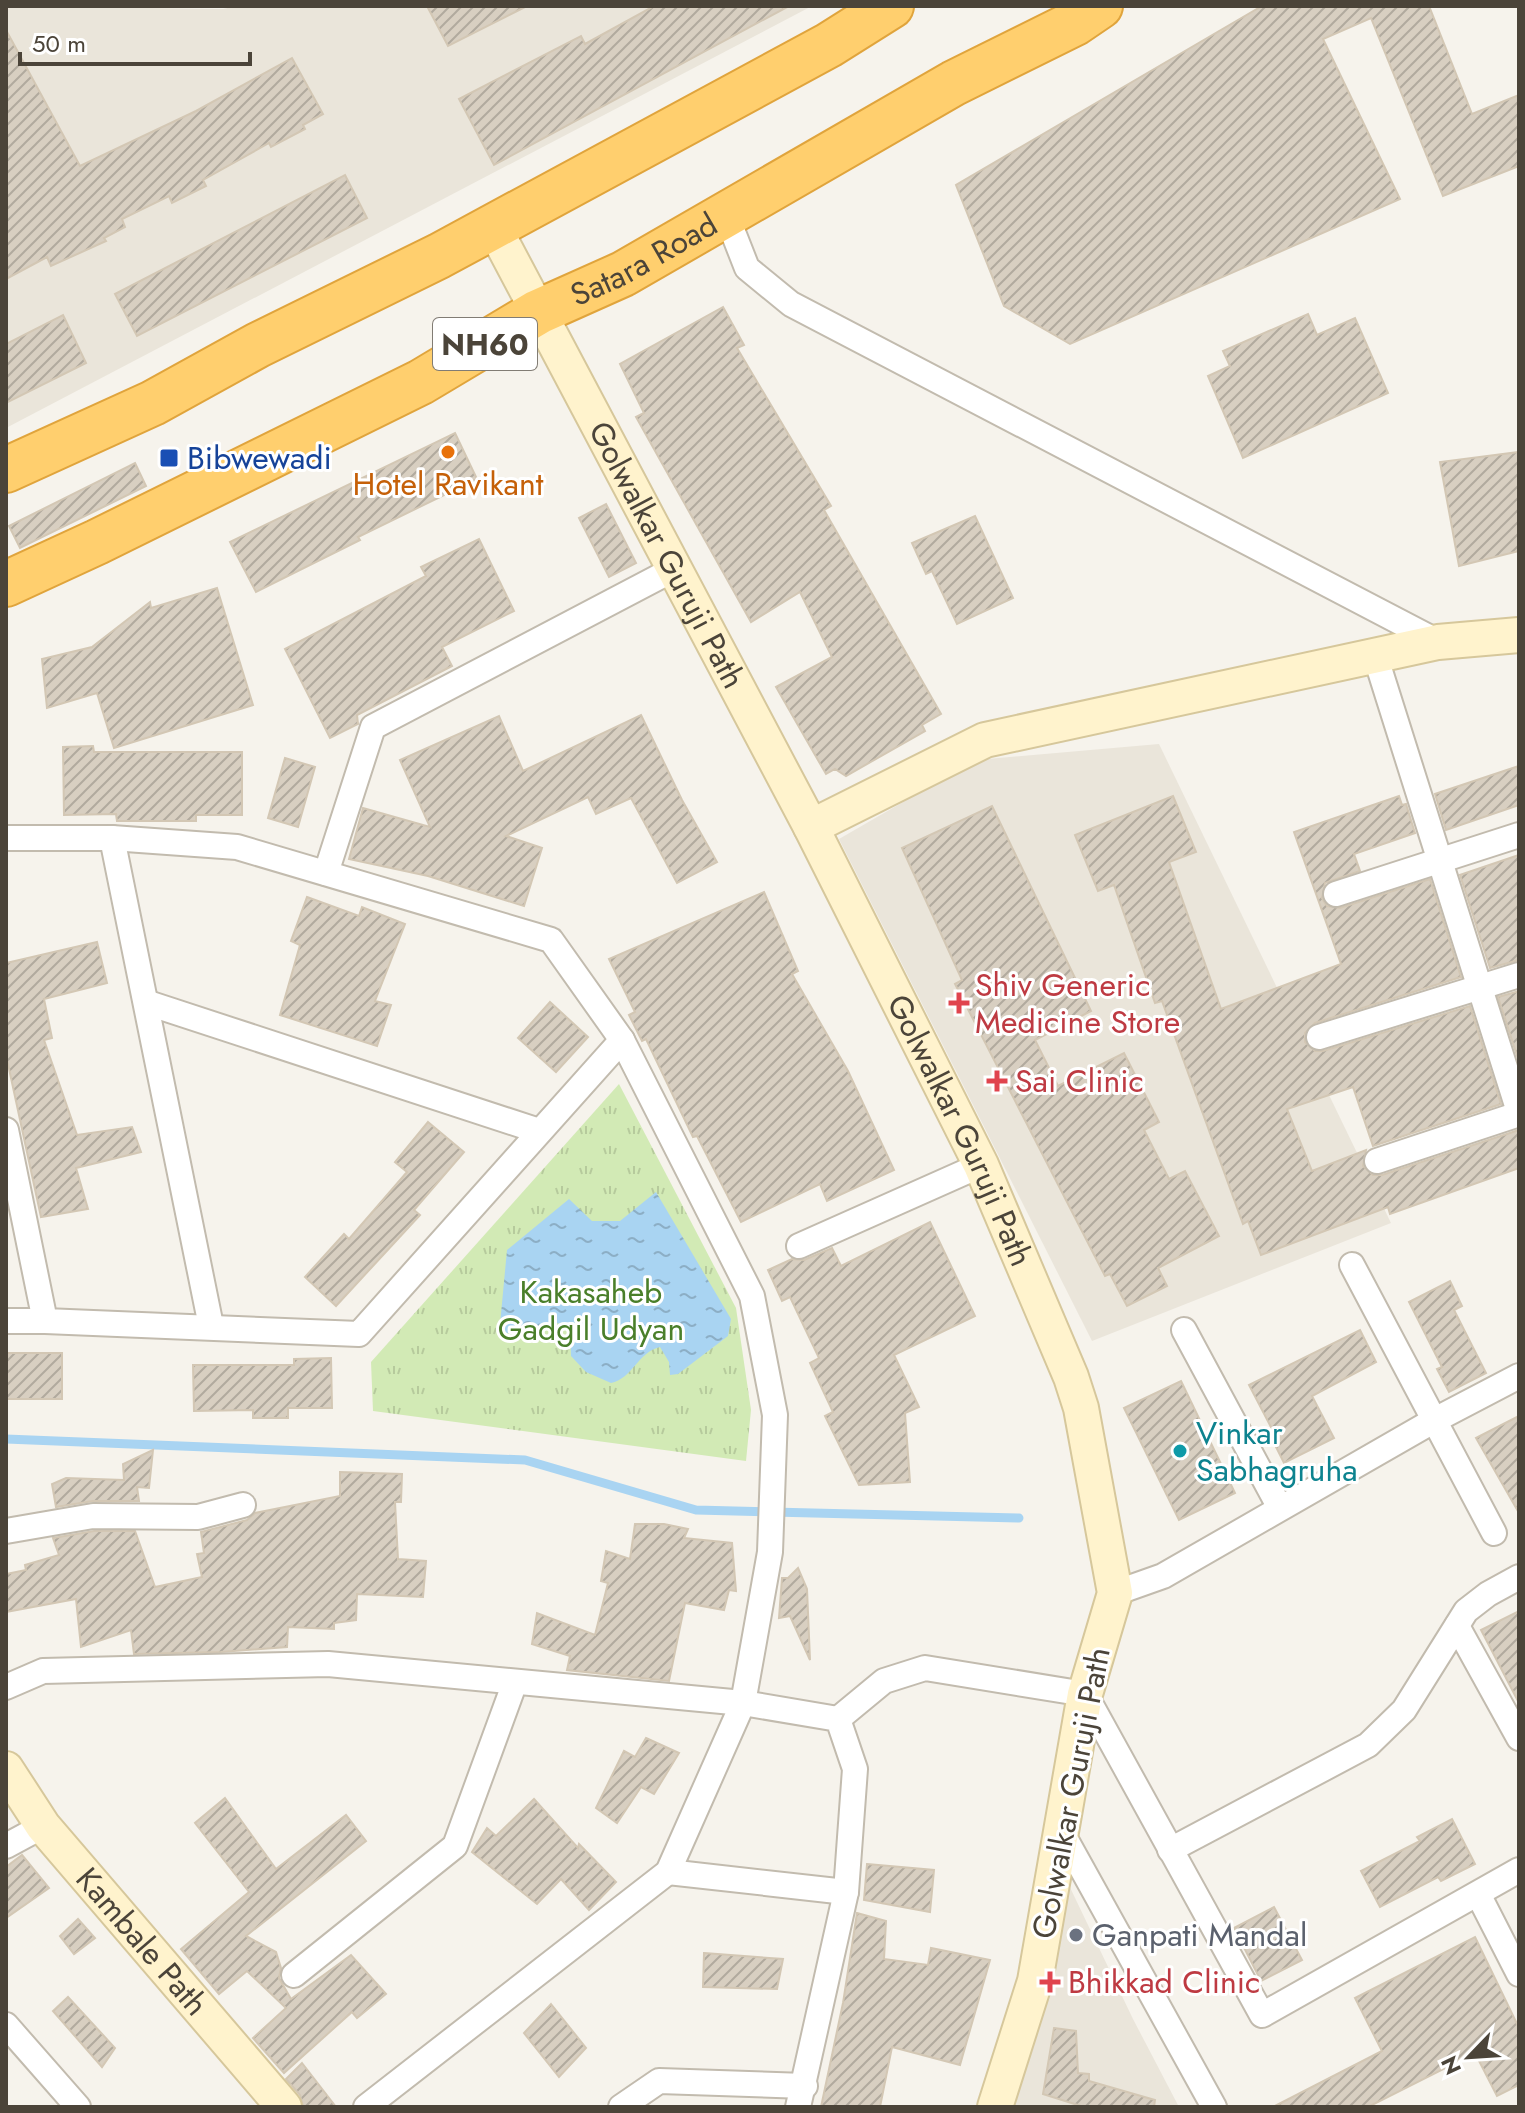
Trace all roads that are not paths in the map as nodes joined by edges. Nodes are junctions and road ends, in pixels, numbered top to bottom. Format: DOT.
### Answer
graph roads {
  1 [pos="891,6"];
  2 [pos="1054,6"];
  3 [pos="1100,6"];
  4 [pos="954,83"];
  5 [pos="727,217"];
  6 [pos="493,226"];
  7 [pos="538,312"];
  8 [pos="6,470"];
  9 [pos="674,569"];
  10 [pos="6,584"];
  11 [pos="1519,635"];
  12 [pos="1438,642"];
  13 [pos="1375,655"];
  14 [pos="811,827"];
  15 [pos="1519,835"];
  16 [pos="6,838"];
  17 [pos="112,838"];
  18 [pos="1439,860"];
  19 [pos="326,873"];
  20 [pos="1336,894"];
  21 [pos="1519,975"];
  22 [pos="1480,988"];
  23 [pos="148,1003"];
  24 [pos="1319,1037"];
  25 [pos="622,1040"];
  26 [pos="1519,1113"];
  27 [pos="6,1130"];
  28 [pos="539,1131"];
  29 [pos="1377,1161"];
  30 [pos="981,1165"];
  31 [pos="799,1246"];
  32 [pos="1352,1265"];
  33 [pos="6,1321"];
  34 [pos="45,1321"];
  35 [pos="211,1326"];
  36 [pos="1184,1330"];
  37 [pos="1519,1376"];
  38 [pos="1433,1421"];
  39 [pos="243,1505"];
  40 [pos="1280,1508"];
  41 [pos="6,1531"];
  42 [pos="1494,1533"];
  43 [pos="1519,1577"];
  44 [pos="1115,1593"];
  45 [pos="1457,1626"];
  46 [pos="515,1682"];
  47 [pos="6,1687"];
  48 [pos="1085,1694"];
  49 [pos="743,1703"];
  50 [pos="838,1719"];
  51 [pos="1519,1738"];
  52 [pos="6,1769"];
  53 [pos="43,1826"];
  54 [pos="1061,1831"];
  55 [pos="6,1846"];
  56 [pos="1170,1850"];
  57 [pos="1519,1870"];
  58 [pos="668,1872"];
  59 [pos="846,1892"];
  60 [pos="1478,1894"];
  61 [pos="1519,1974"];
  62 [pos="294,1975"];
  63 [pos="6,2025"];
  64 [pos="802,2096"];
  65 [pos="624,2106"];
  66 [pos="78,2107"];
  67 [pos="284,2107"];
  68 [pos="366,2107"];
  69 [pos="995,2107"];
  70 [pos="1214,2107"];
  1 -- 6 [label="highway"];
  2 -- 4 [label="highway"];
  3 -- 4 [label="highway, Satara Road / NH60"];
  4 -- 5 [label="highway, Satara Road / NH60"];
  5 -- 7 [label="highway, Satara Road / NH60"];
  5 -- 12 [label="street"];
  6 -- 7 [label="street, Golwalkar Guruji Path"];
  6 -- 8 [label="highway"];
  7 -- 9 [label="street, Golwalkar Guruji Path"];
  7 -- 10 [label="highway, Satara Road / NH60"];
  9 -- 14 [label="street, Golwalkar Guruji Path"];
  9 -- 19 [label="street"];
  11 -- 12 [label="street"];
  12 -- 13 [label="street"];
  13 -- 14 [label="street"];
  13 -- 18 [label="street"];
  14 -- 30 [label="street, Golwalkar Guruji Path"];
  15 -- 18 [label="street"];
  16 -- 17 [label="street"];
  17 -- 19 [label="street"];
  17 -- 23 [label="street"];
  18 -- 20 [label="street"];
  18 -- 22 [label="street"];
  19 -- 25 [label="street"];
  21 -- 22 [label="street"];
  22 -- 24 [label="street"];
  22 -- 26 [label="street"];
  23 -- 28 [label="street"];
  23 -- 35 [label="street"];
  25 -- 28 [label="street"];
  25 -- 49 [label="street"];
  26 -- 29 [label="street"];
  27 -- 34 [label="street"];
  28 -- 35 [label="street"];
  30 -- 31 [label="street"];
  30 -- 44 [label="street, Golwalkar Guruji Path"];
  32 -- 38 [label="street"];
  33 -- 34 [label="street"];
  34 -- 35 [label="street"];
  36 -- 40 [label="street"];
  37 -- 38 [label="street"];
  38 -- 40 [label="street"];
  38 -- 42 [label="street"];
  39 -- 41 [label="street"];
  40 -- 44 [label="street"];
  43 -- 45 [label="street"];
  44 -- 48 [label="street, Golwalkar Guruji Path"];
  45 -- 51 [label="street"];
  45 -- 56 [label="street"];
  46 -- 47 [label="street"];
  46 -- 49 [label="street"];
  46 -- 62 [label="street"];
  48 -- 50 [label="street"];
  48 -- 54 [label="street, Golwalkar Guruji Path"];
  48 -- 56 [label="street"];
  49 -- 50 [label="street"];
  49 -- 58 [label="street"];
  50 -- 59 [label="street"];
  52 -- 53 [label="street, Kambale Path"];
  53 -- 55 [label="street"];
  53 -- 67 [label="street, Kambale Path"];
  54 -- 69 [label="street, Golwalkar Guruji Path"];
  54 -- 70 [label="street"];
  56 -- 60 [label="street"];
  57 -- 60 [label="street"];
  58 -- 59 [label="street"];
  58 -- 68 [label="street"];
  59 -- 64 [label="street"];
  60 -- 61 [label="street"];
  63 -- 66 [label="street"];
  64 -- 65 [label="street"];
}
